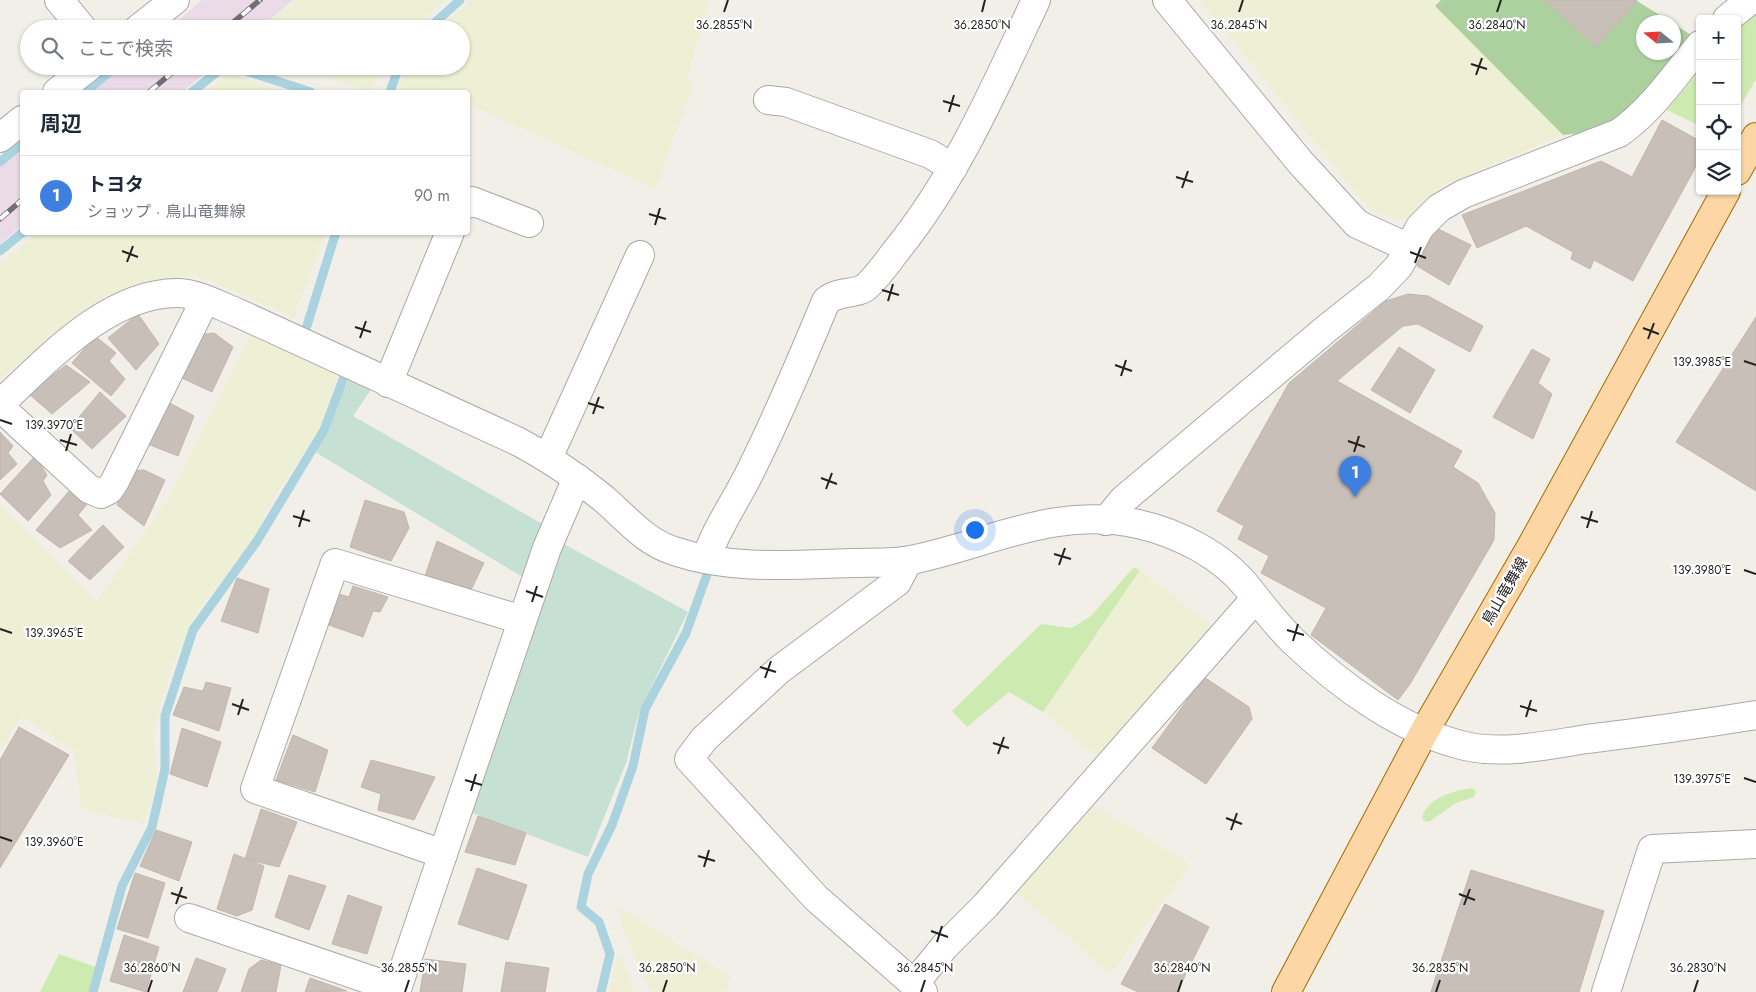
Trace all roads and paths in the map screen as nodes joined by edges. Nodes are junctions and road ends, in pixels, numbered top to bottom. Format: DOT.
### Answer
graph roads {
  1 [pos="60,0"];
  2 [pos="175,0"];
  3 [pos="1036,0"];
  4 [pos="1167,0"];
  5 [pos="1750,0"];
  6 [pos="1731,15"];
  7 [pos="76,20"];
  8 [pos="149,20"];
  9 [pos="1696,50"];
  10 [pos="79,75"];
  11 [pos="60,90"];
  12 [pos="768,100"];
  13 [pos="20,122"];
  14 [pos="1756,137"];
  15 [pos="0,138"];
  16 [pos="1741,164"];
  17 [pos="953,168"];
  18 [pos="1724,195"];
  19 [pos="470,202"];
  20 [pos="530,224"];
  21 [pos="449,235"];
  22 [pos="1409,248"];
  23 [pos="640,254"];
  24 [pos="205,300"];
  25 [pos="388,383"];
  26 [pos="0,405"];
  27 [pos="548,458"];
  28 [pos="577,478"];
  29 [pos="1106,521"];
  30 [pos="706,560"];
  31 [pos="908,561"];
  32 [pos="1255,598"];
  33 [pos="522,620"];
  34 [pos="1756,716"];
  35 [pos="1424,732"];
  36 [pos="1756,844"];
  37 [pos="443,854"];
  38 [pos="190,918"];
  39 [pos="919,988"];
  40 [pos="397,991"];
  41 [pos="1286,992"];
  42 [pos="1606,992"];
  1 -- 7 [label="street"];
  2 -- 8 [label="street"];
  3 -- 17 [label="street"];
  4 -- 22 [label="street"];
  5 -- 6 [label="street"];
  9 -- 22 [label="street"];
  10 -- 11 [label="street"];
  12 -- 17 [label="street"];
  13 -- 15 [label="street"];
  14 -- 16 [label="main road"];
  17 -- 30 [label="street"];
  18 -- 35 [label="main road, 鳥山竜舞線"];
  19 -- 20 [label="street"];
  21 -- 25 [label="street"];
  22 -- 29 [label="street"];
  23 -- 27 [label="street"];
  24 -- 25 [label="street"];
  24 -- 26 [label="street"];
  24 -- 26 [label="street"];
  25 -- 27 [label="street"];
  27 -- 28 [label="street"];
  28 -- 30 [label="street"];
  28 -- 33 [label="street"];
  29 -- 31 [label="street"];
  29 -- 32 [label="street"];
  30 -- 31 [label="street"];
  31 -- 39 [label="street"];
  32 -- 35 [label="street"];
  32 -- 39 [label="street"];
  33 -- 37 [label="street"];
  33 -- 37 [label="street"];
  34 -- 35 [label="street"];
  35 -- 41 [label="main road, 鳥山竜舞線"];
  36 -- 42 [label="street"];
  37 -- 40 [label="street"];
  38 -- 40 [label="street"];
}
